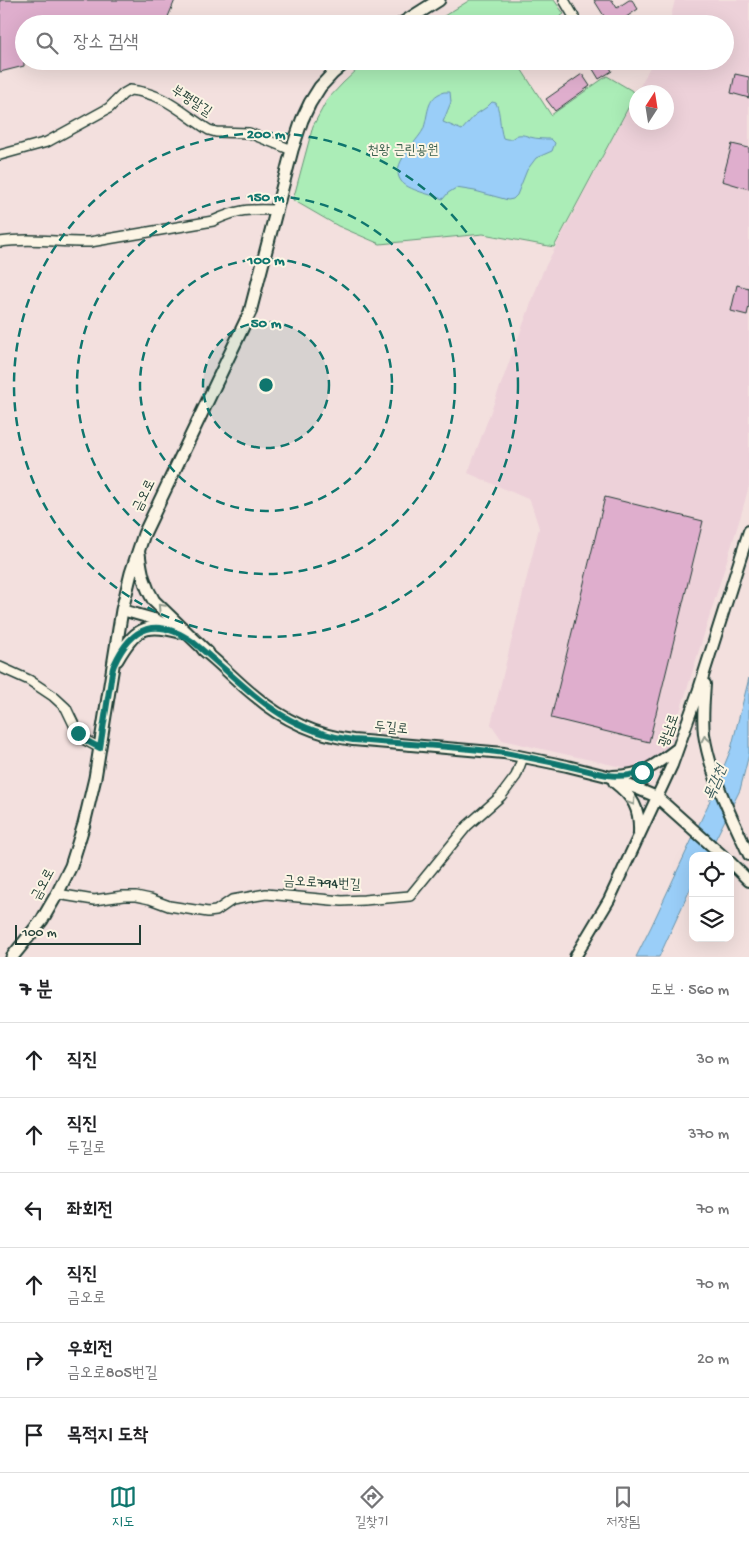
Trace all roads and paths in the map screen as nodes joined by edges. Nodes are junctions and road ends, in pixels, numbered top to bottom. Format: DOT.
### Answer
graph roads {
  1 [pos="439,0"];
  2 [pos="564,0"];
  3 [pos="415,15"];
  4 [pos="573,15"];
  5 [pos="336,70"];
  6 [pos="292,150"];
  7 [pos="0,155"];
  8 [pos="276,210"];
  9 [pos="0,242"];
  10 [pos="749,531"];
  11 [pos="139,549"];
  12 [pos="122,610"];
  13 [pos="180,632"];
  14 [pos="208,654"];
  15 [pos="707,663"];
  16 [pos="113,666"];
  17 [pos="0,667"];
  18 [pos="100,748"];
  19 [pos="678,748"];
  20 [pos="523,757"];
  21 [pos="607,776"];
  22 [pos="657,797"];
  23 [pos="639,836"];
  24 [pos="719,852"];
  25 [pos="749,855"];
  26 [pos="734,866"];
  27 [pos="749,881"];
  28 [pos="57,894"];
  29 [pos="12,957"];
  30 [pos="575,957"];
  1 -- 3 [label="main road"];
  2 -- 4 [label="street"];
  5 -- 6 [label="main road, 금오로"];
  6 -- 7 [label="street, 부평말길"];
  6 -- 8 [label="main road, 금오로"];
  8 -- 9 [label="street"];
  8 -- 11 [label="main road, 금오로"];
  10 -- 15 [label="street, 광남로"];
  11 -- 12 [label="main road, 금오로"];
  14 -- 11 [label="main road, one-way"];
  12 -- 13 [label="street, 두길로"];
  12 -- 16 [label="main road, 금오로"];
  13 -- 14 [label="street, 두길로"];
  13 -- 16 [label="main road"];
  14 -- 20 [label="street, 두길로"];
  15 -- 19 [label="street, 광남로"];
  25 -- 15 [label="street, one-way"];
  16 -- 18 [label="main road, 금오로"];
  17 -- 18 [label="street"];
  18 -- 28 [label="main road, 금오로"];
  19 -- 21 [label="street"];
  19 -- 22 [label="street, 광남로"];
  20 -- 21 [label="street, 두길로"];
  20 -- 28 [label="street, 금오로794번길"];
  21 -- 22 [label="street, 두길로"];
  21 -- 23 [label="street, one-way"];
  22 -- 23 [label="street, 광남로"];
  22 -- 24 [label="street, 두길로"];
  23 -- 30 [label="street, 광남로"];
  26 -- 27 [label="street"];
  28 -- 29 [label="main road, 금오로"];
}
